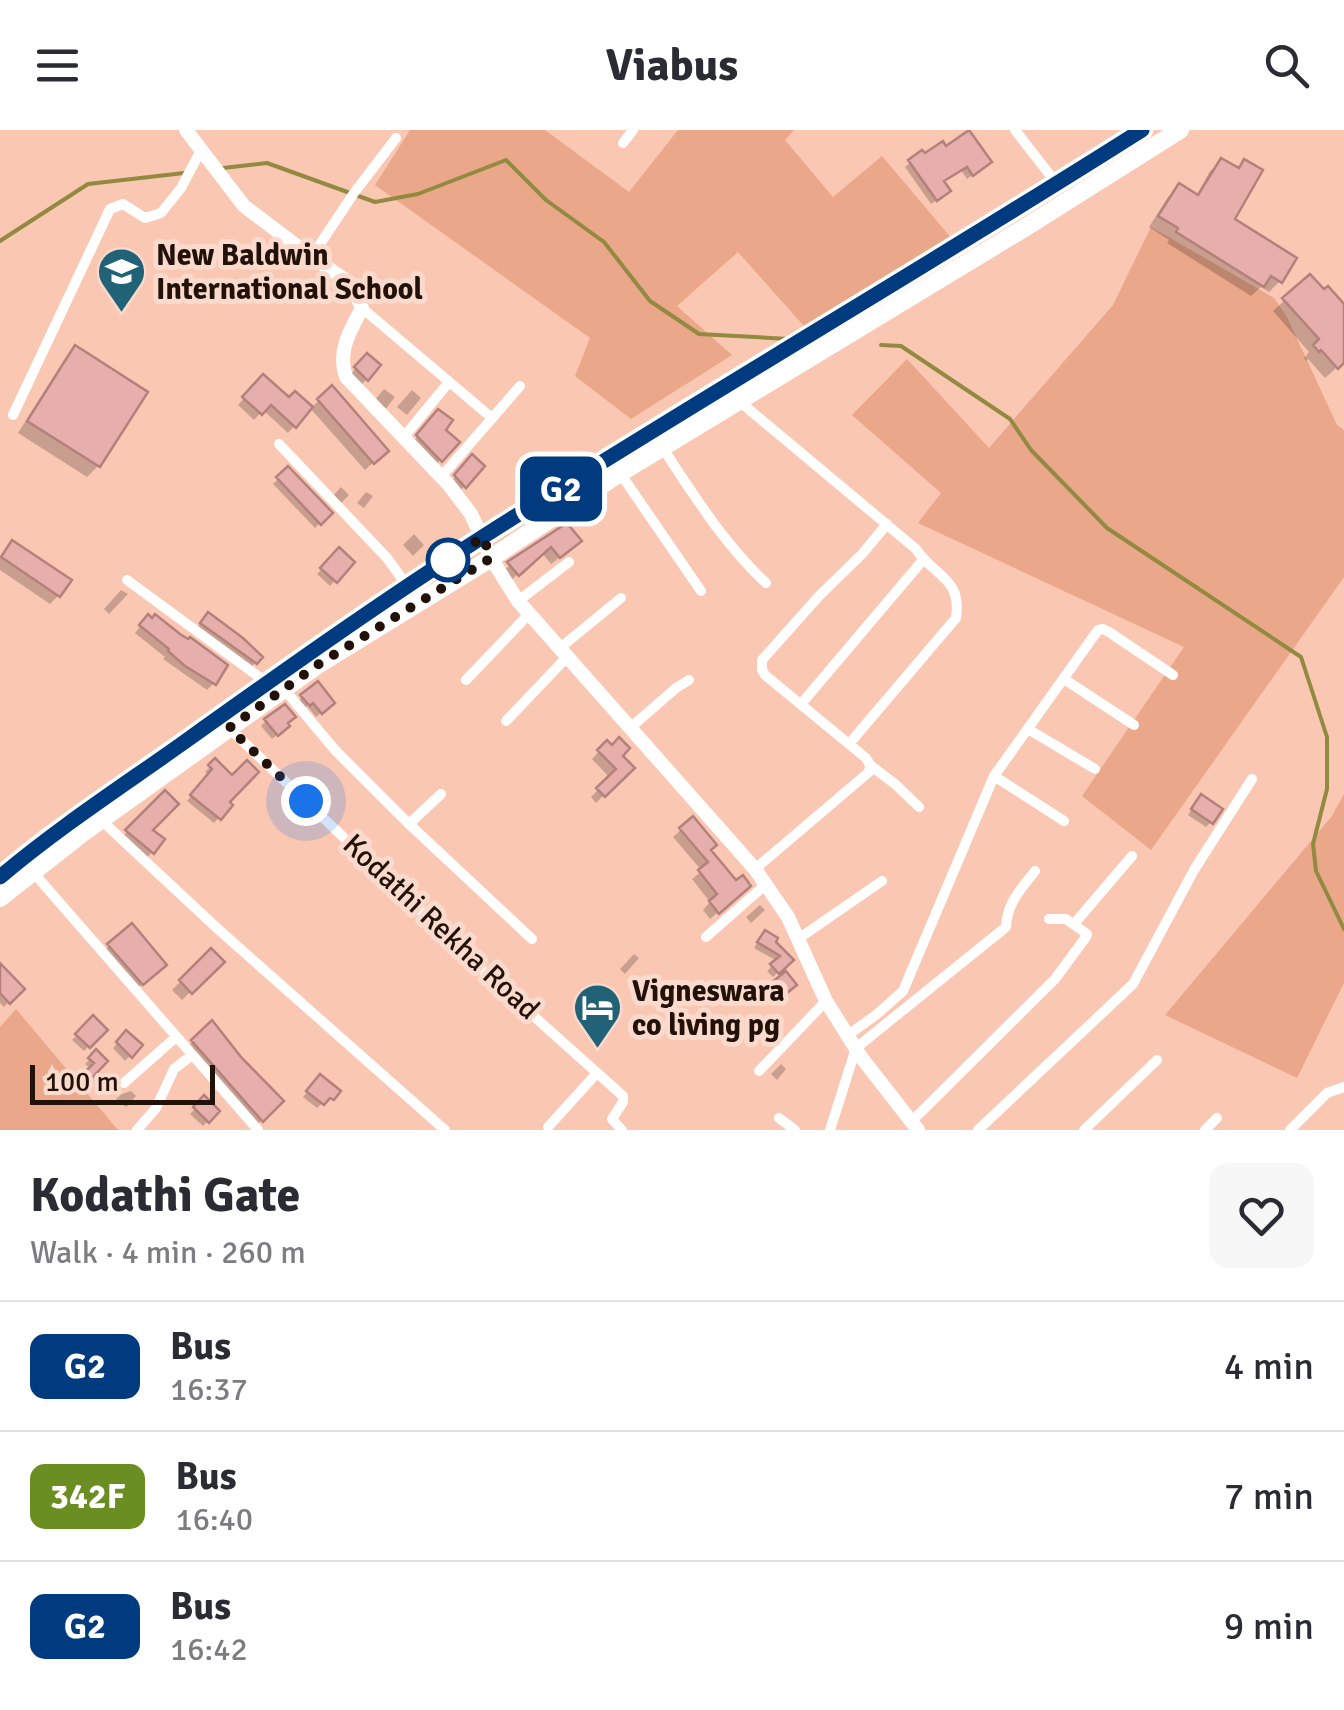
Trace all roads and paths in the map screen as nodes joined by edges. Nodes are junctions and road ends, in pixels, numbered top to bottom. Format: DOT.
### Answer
graph roads {
  1 [pos="186,130"];
  2 [pos="633,130"];
  3 [pos="1015,130"];
  4 [pos="1142,130"];
  5 [pos="1180,130"];
  6 [pos="396,138"];
  7 [pos="623,143"];
  8 [pos="1117,146"];
  9 [pos="201,150"];
  10 [pos="1128,164"];
  11 [pos="1057,184"];
  12 [pos="305,252"];
  13 [pos="362,308"];
  14 [pos="449,382"];
  15 [pos="520,386"];
  16 [pos="738,401"];
  17 [pos="13,415"];
  18 [pos="492,418"];
  19 [pos="403,438"];
  20 [pos="279,444"];
  21 [pos="662,447"];
  22 [pos="620,472"];
  23 [pos="441,476"];
  24 [pos="887,524"];
  25 [pos="483,537"];
  26 [pos="491,558"];
  27 [pos="923,560"];
  28 [pos="569,562"];
  29 [pos="127,580"];
  30 [pos="766,583"];
  31 [pos="408,587"];
  32 [pos="701,591"];
  33 [pos="621,598"];
  34 [pos="518,601"];
  35 [pos="530,614"];
  36 [pos="564,652"];
  37 [pos="1172,675"];
  38 [pos="1064,679"];
  39 [pos="466,680"];
  40 [pos="690,680"];
  41 [pos="275,685"];
  42 [pos="801,704"];
  43 [pos="506,721"];
  44 [pos="1134,725"];
  45 [pos="229,728"];
  46 [pos="630,728"];
  47 [pos="1028,729"];
  48 [pos="849,744"];
  49 [pos="870,765"];
  50 [pos="1095,769"];
  51 [pos="994,776"];
  52 [pos="1252,779"];
  53 [pos="441,794"];
  54 [pos="919,807"];
  55 [pos="101,820"];
  56 [pos="1064,821"];
  57 [pos="409,824"];
  58 [pos="1132,856"];
  59 [pos="25,866"];
  60 [pos="755,869"];
  61 [pos="1035,871"];
  62 [pos="0,877"];
  63 [pos="882,881"];
  64 [pos="765,885"];
  65 [pos="0,898"];
  66 [pos="1049,919"];
  67 [pos="1074,924"];
  68 [pos="706,937"];
  69 [pos="532,939"];
  70 [pos="798,940"];
  71 [pos="826,1001"];
  72 [pos="176,1037"];
  73 [pos="852,1042"];
  74 [pos="192,1055"];
  75 [pos="1157,1060"];
  76 [pos="759,1071"];
  77 [pos="597,1072"];
  78 [pos="124,1082"];
  79 [pos="1344,1087"];
  80 [pos="779,1118"];
  81 [pos="1217,1118"];
  82 [pos="548,1126"];
  83 [pos="915,1126"];
  84 [pos="442,1129"];
  85 [pos="138,1130"];
  86 [pos="258,1130"];
  87 [pos="622,1130"];
  88 [pos="795,1130"];
  89 [pos="830,1130"];
  90 [pos="978,1130"];
  91 [pos="1084,1130"];
  92 [pos="1205,1130"];
  93 [pos="1290,1130"];
  1 -- 9 [label="street"];
  2 -- 7 [label="street"];
  3 -- 11 [label="street"];
  4 -- 8 [label="main road"];
  5 -- 10 [label="main road"];
  6 -- 12 [label="street"];
  8 -- 10 [label="main road"];
  8 -- 11 [label="main road"];
  9 -- 12 [label="street"];
  9 -- 17 [label="street"];
  10 -- 16 [label="main road"];
  11 -- 25 [label="main road"];
  12 -- 13 [label="street"];
  13 -- 14 [label="street"];
  13 -- 19 [label="street"];
  14 -- 18 [label="street"];
  14 -- 19 [label="street"];
  15 -- 18 [label="street"];
  16 -- 21 [label="main road"];
  16 -- 24 [label="street"];
  18 -- 23 [label="street"];
  19 -- 23 [label="street"];
  20 -- 31 [label="street"];
  21 -- 22 [label="main road"];
  21 -- 30 [label="street"];
  22 -- 26 [label="main road"];
  22 -- 32 [label="street"];
  23 -- 25 [label="street"];
  24 -- 27 [label="street"];
  24 -- 42 [label="street"];
  25 -- 26 [label="street"];
  25 -- 31 [label="main road"];
  26 -- 34 [label="street"];
  26 -- 41 [label="main road"];
  27 -- 42 [label="street"];
  27 -- 48 [label="street"];
  28 -- 34 [label="street"];
  29 -- 41 [label="street"];
  31 -- 41 [label="main road"];
  33 -- 36 [label="street"];
  34 -- 35 [label="street"];
  35 -- 36 [label="street"];
  35 -- 39 [label="street"];
  36 -- 43 [label="street"];
  36 -- 46 [label="street"];
  37 -- 38 [label="street"];
  38 -- 44 [label="street"];
  38 -- 47 [label="street"];
  40 -- 46 [label="street"];
  41 -- 45 [label="main road"];
  41 -- 57 [label="street"];
  41 -- 59 [label="main road"];
  42 -- 48 [label="street"];
  45 -- 55 [label="main road"];
  45 -- 77 [label="street, Kodathi Rekha Road"];
  46 -- 60 [label="street"];
  47 -- 50 [label="street"];
  47 -- 51 [label="street"];
  48 -- 49 [label="street"];
  49 -- 54 [label="street"];
  49 -- 60 [label="street"];
  51 -- 56 [label="street"];
  51 -- 73 [label="street"];
  52 -- 90 [label="street"];
  53 -- 57 [label="street"];
  55 -- 59 [label="main road"];
  55 -- 84 [label="street"];
  57 -- 69 [label="street"];
  58 -- 67 [label="street"];
  59 -- 62 [label="main road"];
  59 -- 65 [label="main road"];
  59 -- 72 [label="street"];
  60 -- 64 [label="street"];
  61 -- 73 [label="street"];
  63 -- 70 [label="street"];
  64 -- 68 [label="street"];
  64 -- 70 [label="street"];
  66 -- 67 [label="street"];
  67 -- 83 [label="street"];
  70 -- 71 [label="street"];
  71 -- 73 [label="street"];
  71 -- 76 [label="street"];
  72 -- 74 [label="street"];
  72 -- 78 [label="street"];
  73 -- 83 [label="street"];
  73 -- 89 [label="street"];
  74 -- 85 [label="street"];
  74 -- 86 [label="street"];
  75 -- 91 [label="street"];
  77 -- 82 [label="street"];
  77 -- 87 [label="street, Kodathi Rekha Road"];
  79 -- 93 [label="street"];
  80 -- 88 [label="street"];
  81 -- 92 [label="street"];
}
